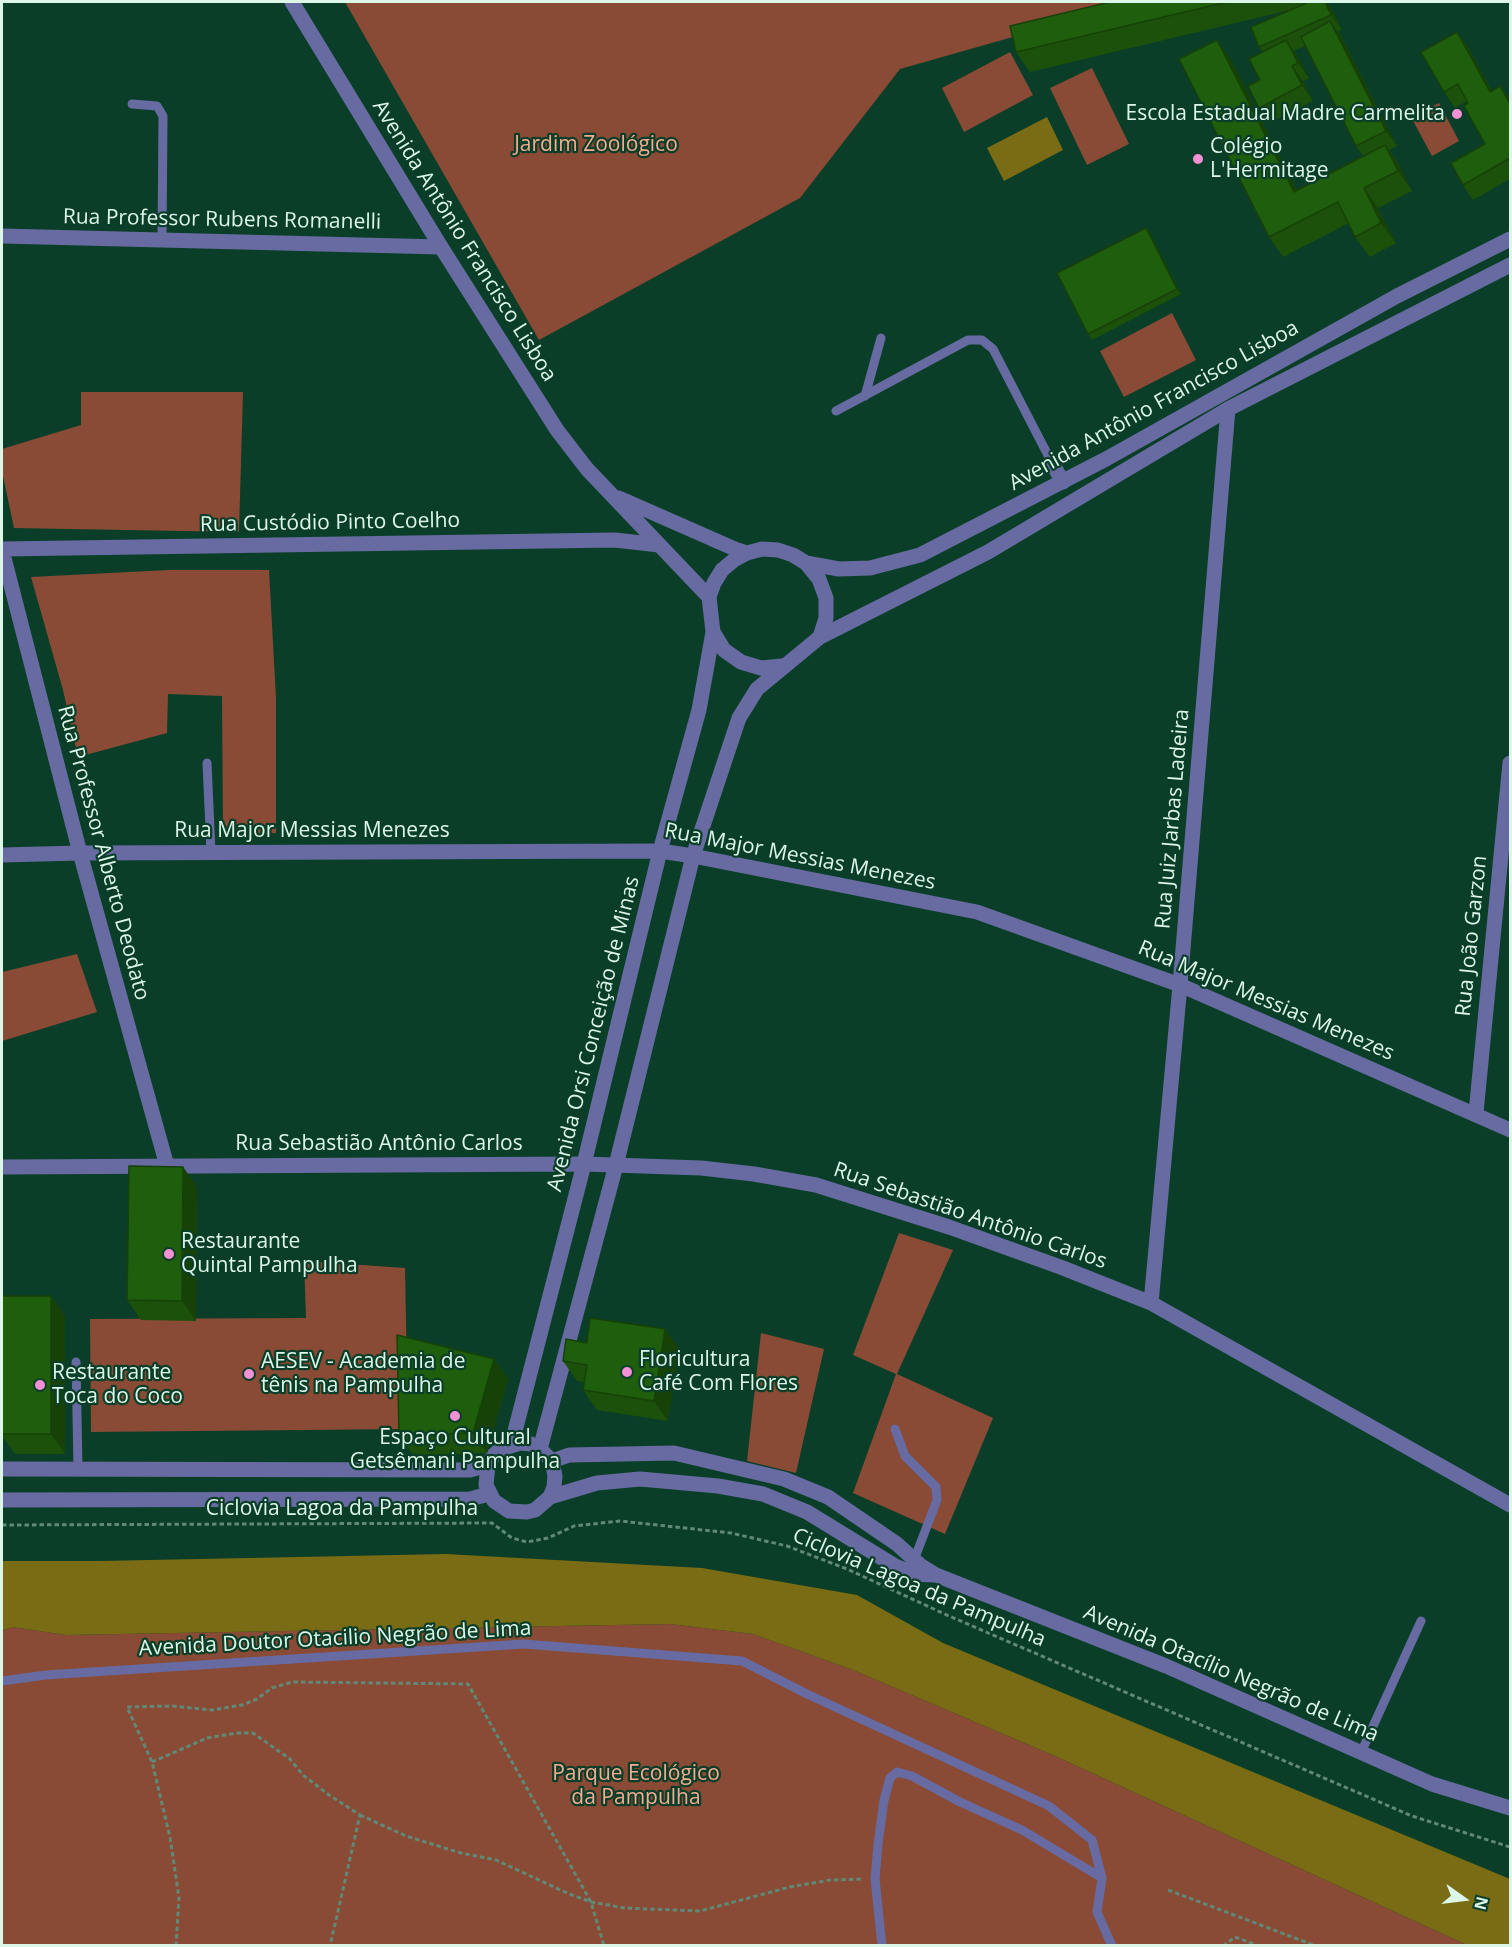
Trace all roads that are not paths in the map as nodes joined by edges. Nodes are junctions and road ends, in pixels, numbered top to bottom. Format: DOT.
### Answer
graph roads {
  1 [pos="292,2"];
  2 [pos="132,104"];
  3 [pos="2,236"];
  4 [pos="1510,239"];
  5 [pos="162,240"];
  6 [pos="441,246"];
  7 [pos="1510,265"];
  8 [pos="881,338"];
  9 [pos="865,396"];
  10 [pos="1228,409"];
  11 [pos="836,411"];
  12 [pos="1052,463"];
  13 [pos="1063,482"];
  14 [pos="611,495"];
  15 [pos="659,545"];
  16 [pos="2,550"];
  17 [pos="747,553"];
  18 [pos="806,563"];
  19 [pos="710,597"];
  20 [pos="713,632"];
  21 [pos="820,637"];
  22 [pos="782,666"];
  23 [pos="207,763"];
  24 [pos="1510,763"];
  25 [pos="660,850"];
  26 [pos="211,852"];
  27 [pos="80,853"];
  28 [pos="2,855"];
  29 [pos="693,856"];
  30 [pos="1180,985"];
  31 [pos="1476,1113"];
  32 [pos="1510,1130"];
  33 [pos="584,1164"];
  34 [pos="616,1165"];
  35 [pos="167,1166"];
  36 [pos="2,1167"];
  37 [pos="1151,1303"];
  38 [pos="76,1362"];
  39 [pos="895,1429"];
  40 [pos="510,1445"];
  41 [pos="540,1449"];
  42 [pos="552,1461"];
  43 [pos="488,1465"];
  44 [pos="2,1469"];
  45 [pos="78,1469"];
  46 [pos="489,1494"];
  47 [pos="550,1497"];
  48 [pos="2,1500"];
  49 [pos="1510,1505"];
  50 [pos="914,1560"];
  51 [pos="936,1575"];
  52 [pos="1421,1621"];
  53 [pos="2,1681"];
  54 [pos="1359,1752"];
  55 [pos="1510,1808"];
  56 [pos="1102,1878"];
  57 [pos="882,1946"];
  58 [pos="1112,1946"];
  1 -- 6 [label="street, Avenida Antônio Francisco Lisboa"];
  2 -- 5 [label="lane"];
  3 -- 5 [label="street, Rua Professor Rubens Romanelli"];
  4 -- 13 [label="street, Avenida Antônio Francisco Lisboa"];
  5 -- 6 [label="street, Rua Professor Rubens Romanelli"];
  6 -- 14 [label="street, Avenida Antônio Francisco Lisboa"];
  7 -- 10 [label="street, Avenida Antônio Francisco Lisboa"];
  8 -- 9 [label="lane"];
  9 -- 11 [label="lane"];
  9 -- 12 [label="lane"];
  10 -- 21 [label="street, Avenida Antônio Francisco Lisboa"];
  10 -- 30 [label="street, Rua Juiz Jarbas Ladeira"];
  12 -- 13 [label="street"];
  13 -- 18 [label="street, Avenida Antônio Francisco Lisboa"];
  14 -- 15 [label="street, Avenida Antônio Francisco Lisboa"];
  14 -- 17 [label="street, Avenida Antônio Francisco Lisboa"];
  15 -- 16 [label="street, Rua Custódio Pinto Coelho"];
  15 -- 19 [label="street, Avenida Antônio Francisco Lisboa"];
  16 -- 27 [label="street, Rua Professor Alberto Deodato"];
  17 -- 18 [label="street"];
  17 -- 19 [label="street"];
  18 -- 21 [label="street"];
  19 -- 20 [label="street"];
  20 -- 22 [label="street"];
  20 -- 25 [label="street, Avenida Orsi Conceição de Minas"];
  21 -- 22 [label="street"];
  22 -- 29 [label="street"];
  23 -- 26 [label="lane"];
  24 -- 31 [label="street, Rua João Garzon"];
  25 -- 26 [label="street, Rua Major Messias Menezes"];
  25 -- 29 [label="street, Rua Major Messias Menezes"];
  25 -- 33 [label="street, Avenida Orsi Conceição de Minas"];
  26 -- 27 [label="street, Rua Major Messias Menezes"];
  27 -- 28 [label="street, Rua Major Messias Menezes"];
  27 -- 35 [label="street, Rua Professor Alberto Deodato"];
  29 -- 30 [label="street, Rua Major Messias Menezes"];
  29 -- 34 [label="street"];
  30 -- 31 [label="street, Rua Major Messias Menezes"];
  30 -- 37 [label="street, Rua Juiz Jarbas Ladeira"];
  31 -- 32 [label="street, Rua Major Messias Menezes"];
  33 -- 34 [label="street, Rua Sebastião Antônio Carlos"];
  33 -- 35 [label="street, Rua Sebastião Antônio Carlos"];
  33 -- 40 [label="street, Avenida Orsi Conceição de Minas"];
  34 -- 37 [label="street, Rua Sebastião Antônio Carlos"];
  34 -- 41 [label="street"];
  35 -- 36 [label="street, Rua Sebastião Antônio Carlos"];
  37 -- 49 [label="street, Rua Sebastião Antônio Carlos"];
  38 -- 45 [label="lane"];
  39 -- 50 [label="lane"];
  40 -- 41 [label="street"];
  40 -- 43 [label="street"];
  41 -- 42 [label="street"];
  42 -- 47 [label="street"];
  42 -- 50 [label="street, Avenida Otacílio Negrão de Lima"];
  43 -- 45 [label="street"];
  43 -- 46 [label="street"];
  44 -- 45 [label="street"];
  46 -- 47 [label="street"];
  46 -- 48 [label="street"];
  47 -- 51 [label="street, Avenida Otacílio Negrão de Lima"];
  50 -- 51 [label="street, Avenida Otacílio Negrão de Lima"];
  51 -- 54 [label="street, Avenida Otacílio Negrão de Lima"];
  52 -- 54 [label="lane"];
  53 -- 56 [label="lane, Avenida Doutor Otacilio Negrão de Lima"];
  54 -- 55 [label="street, Avenida Otacílio Negrão de Lima"];
  56 -- 57 [label="lane"];
  56 -- 58 [label="lane, Avenida Doutor Otacilio Negrão de Lima"];
}
